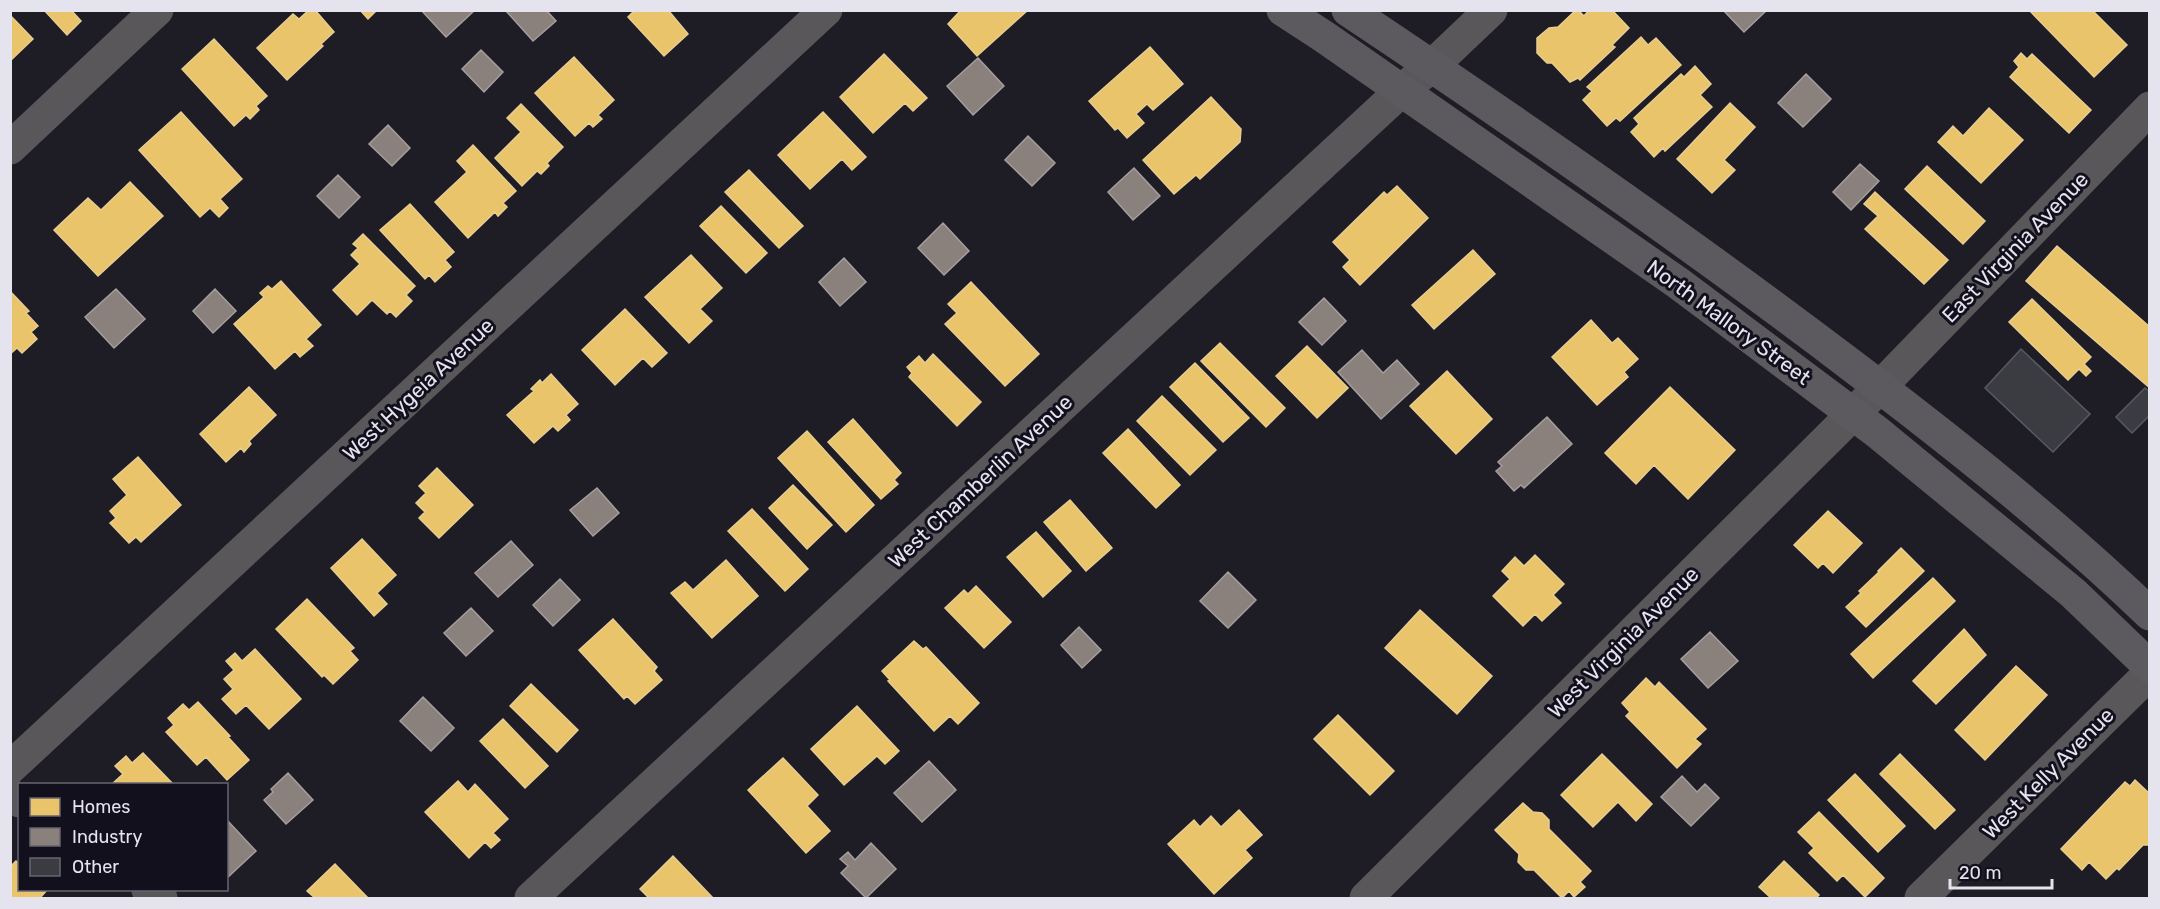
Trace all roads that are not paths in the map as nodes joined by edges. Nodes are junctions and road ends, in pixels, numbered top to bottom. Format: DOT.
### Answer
graph roads {
  1 [pos="157,10"];
  2 [pos="826,10"];
  3 [pos="1283,10"];
  4 [pos="1348,10"];
  5 [pos="1491,10"];
  6 [pos="1432,66"];
  7 [pos="1402,90"];
  8 [pos="2150,108"];
  9 [pos="10,148"];
  10 [pos="1880,387"];
  11 [pos="1853,413"];
  12 [pos="2150,614"];
  13 [pos="2150,667"];
  14 [pos="2150,673"];
  15 [pos="10,768"];
  16 [pos="531,898"];
  17 [pos="1366,898"];
  18 [pos="1921,898"];
  1 -- 9 [label="street"];
  2 -- 15 [label="street, West Hygeia Avenue"];
  3 -- 7 [label="main road, North Mallory Street"];
  4 -- 6 [label="main road, North Mallory Street"];
  5 -- 6 [label="street, West Chamberlin Avenue"];
  6 -- 7 [label="street, West Chamberlin Avenue"];
  6 -- 10 [label="main road, North Mallory Street"];
  7 -- 11 [label="main road, North Mallory Street"];
  7 -- 16 [label="street, West Chamberlin Avenue"];
  8 -- 10 [label="street, East Virginia Avenue"];
  10 -- 11 [label="street, West Virginia Avenue"];
  10 -- 12 [label="main road, North Mallory Street"];
  11 -- 13 [label="main road, North Mallory Street"];
  11 -- 17 [label="street, West Virginia Avenue"];
  14 -- 18 [label="street, West Kelly Avenue"];
}
